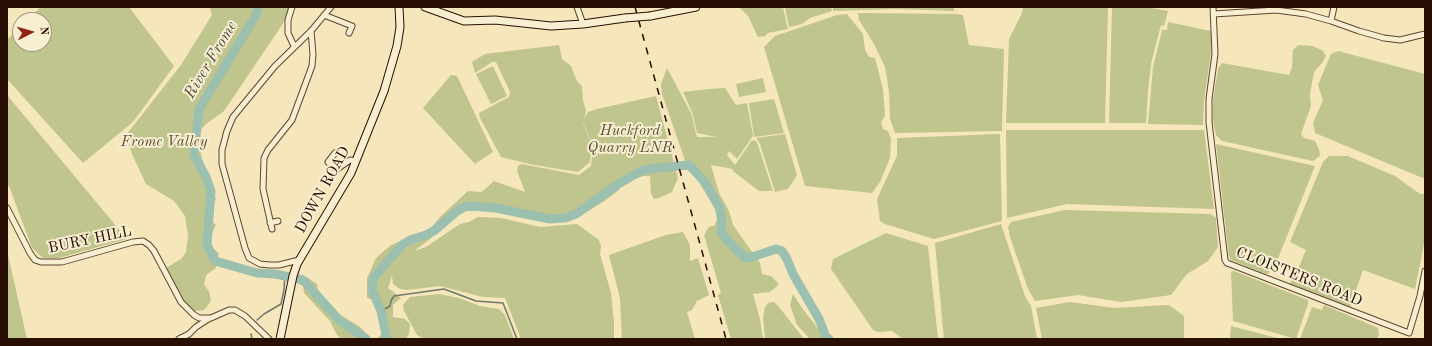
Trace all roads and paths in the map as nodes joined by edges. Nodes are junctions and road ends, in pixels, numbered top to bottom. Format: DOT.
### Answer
graph roads {
  1 [pos="292,7"];
  2 [pos="331,7"];
  3 [pos="400,7"];
  4 [pos="425,7"];
  5 [pos="577,7"];
  6 [pos="696,7"];
  7 [pos="1213,7"];
  8 [pos="1334,7"];
  9 [pos="1214,14"];
  10 [pos="324,15"];
  11 [pos="1332,20"];
  12 [pos="583,24"];
  13 [pos="311,31"];
  14 [pos="349,33"];
  15 [pos="1425,34"];
  16 [pos="294,46"];
  17 [pos="335,153"];
  18 [pos="356,161"];
  19 [pos="7,208"];
  20 [pos="278,221"];
  21 [pos="298,262"];
  22 [pos="1425,271"];
  23 [pos="194,315"];
  24 [pos="210,318"];
  25 [pos="196,327"];
  26 [pos="179,339"];
  27 [pos="269,339"];
  28 [pos="280,339"];
  1 -- 16 [label="street"];
  2 -- 10 [label="street"];
  3 -- 18 [label="street, DOWN ROAD"];
  4 -- 12 [label="street"];
  5 -- 12 [label="street"];
  6 -- 12 [label="street, bridge"];
  7 -- 9 [label="street, CLOISTERS ROAD"];
  8 -- 11 [label="street"];
  9 -- 11 [label="street"];
  9 -- 22 [label="street, CLOISTERS ROAD"];
  10 -- 13 [label="street"];
  10 -- 14 [label="street"];
  11 -- 15 [label="street"];
  13 -- 16 [label="street"];
  13 -- 20 [label="street"];
  16 -- 21 [label="street"];
  17 -- 18 [label="street"];
  18 -- 21 [label="street, DOWN ROAD"];
  19 -- 23 [label="street, BURY HILL"];
  21 -- 28 [label="street, DOWN ROAD"];
  23 -- 24 [label="street"];
  23 -- 25 [label="street"];
  24 -- 25 [label="street"];
  24 -- 27 [label="street"];
  25 -- 26 [label="street"];
}
